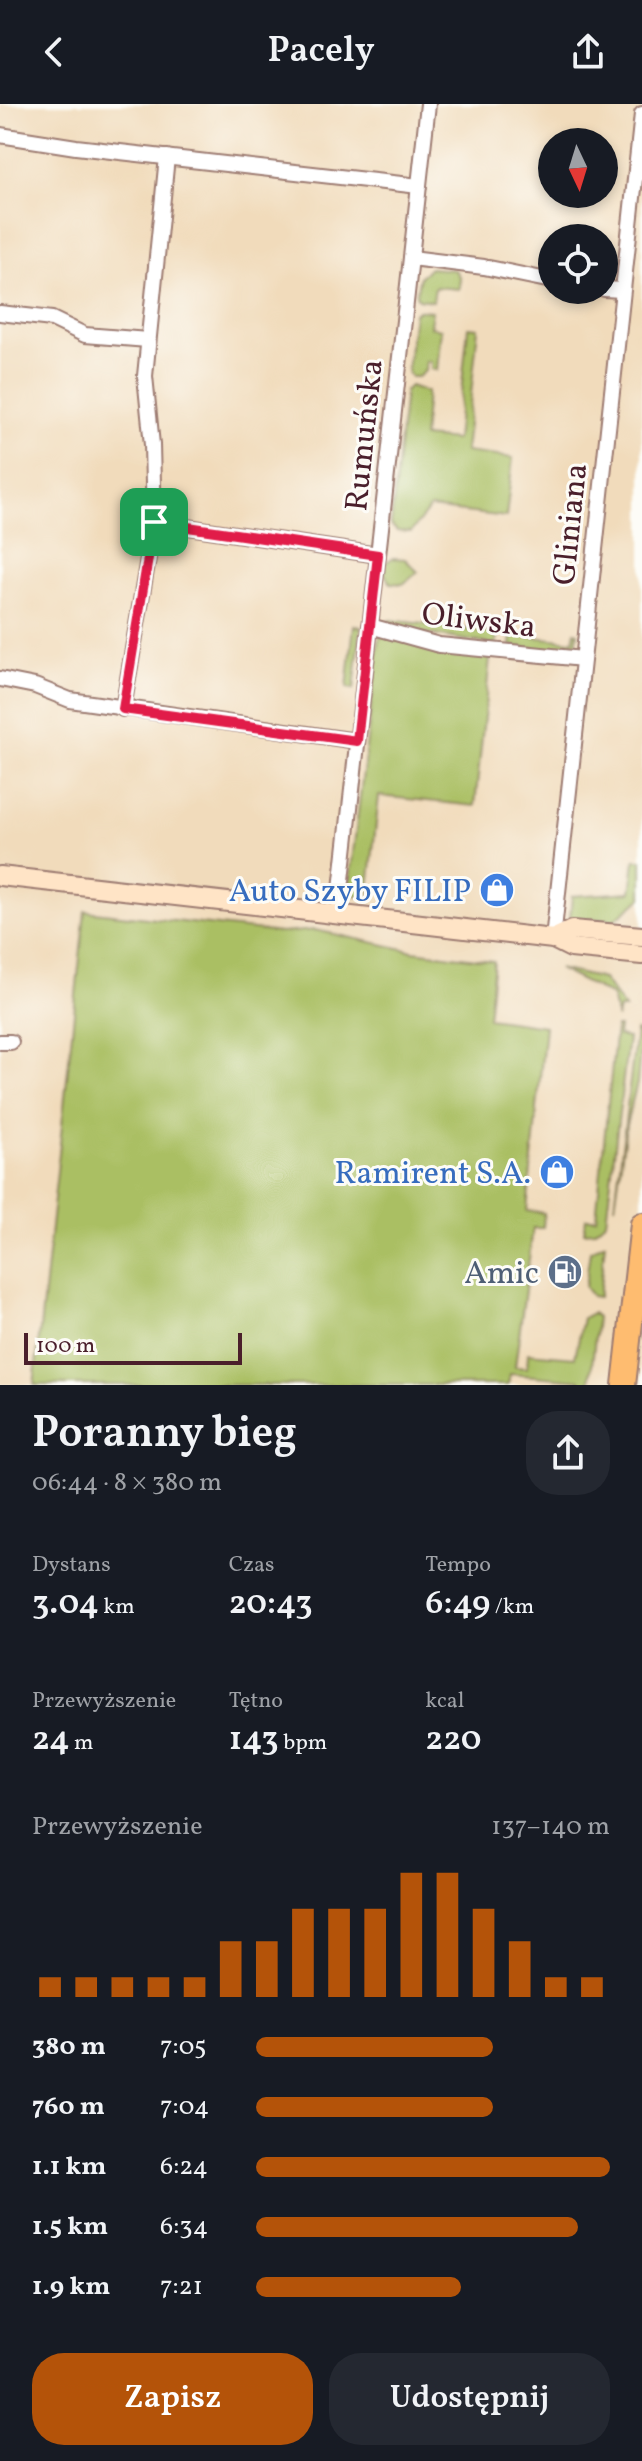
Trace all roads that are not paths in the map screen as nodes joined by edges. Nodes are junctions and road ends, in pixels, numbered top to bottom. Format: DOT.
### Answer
graph roads {
  1 [pos="428,104"];
  2 [pos="642,114"];
  3 [pos="0,135"];
  4 [pos="167,157"];
  5 [pos="419,186"];
  6 [pos="411,258"];
  7 [pos="538,278"];
  8 [pos="618,290"];
  9 [pos="622,290"];
  10 [pos="0,313"];
  11 [pos="148,340"];
  12 [pos="154,522"];
  13 [pos="378,555"];
  14 [pos="370,626"];
  15 [pos="583,659"];
  16 [pos="0,679"];
  17 [pos="123,709"];
  18 [pos="357,741"];
  19 [pos="0,876"];
  20 [pos="338,916"];
  21 [pos="642,936"];
  22 [pos="553,939"];
  23 [pos="642,955"];
  24 [pos="642,1224"];
  25 [pos="624,1385"];
  1 -- 5 [label="street, Rumuńska"];
  2 -- 9 [label="street, Gliniana"];
  3 -- 4 [label="street"];
  4 -- 5 [label="street"];
  4 -- 11 [label="street"];
  5 -- 6 [label="street, Rumuńska"];
  6 -- 7 [label="street"];
  6 -- 13 [label="street, Rumuńska"];
  8 -- 9 [label="street"];
  9 -- 15 [label="street, Gliniana"];
  10 -- 11 [label="street"];
  11 -- 12 [label="street"];
  12 -- 13 [label="street"];
  12 -- 17 [label="street"];
  13 -- 14 [label="street, Rumuńska"];
  14 -- 15 [label="street, Oliwska"];
  14 -- 18 [label="street, Rumuńska"];
  15 -- 22 [label="street, Gliniana"];
  16 -- 17 [label="street"];
  17 -- 18 [label="street"];
  18 -- 20 [label="street, Rumuńska"];
  19 -- 20 [label="street"];
  20 -- 22 [label="street"];
  21 -- 22 [label="street"];
  22 -- 23 [label="street"];
  24 -- 25 [label="main road"];
}
